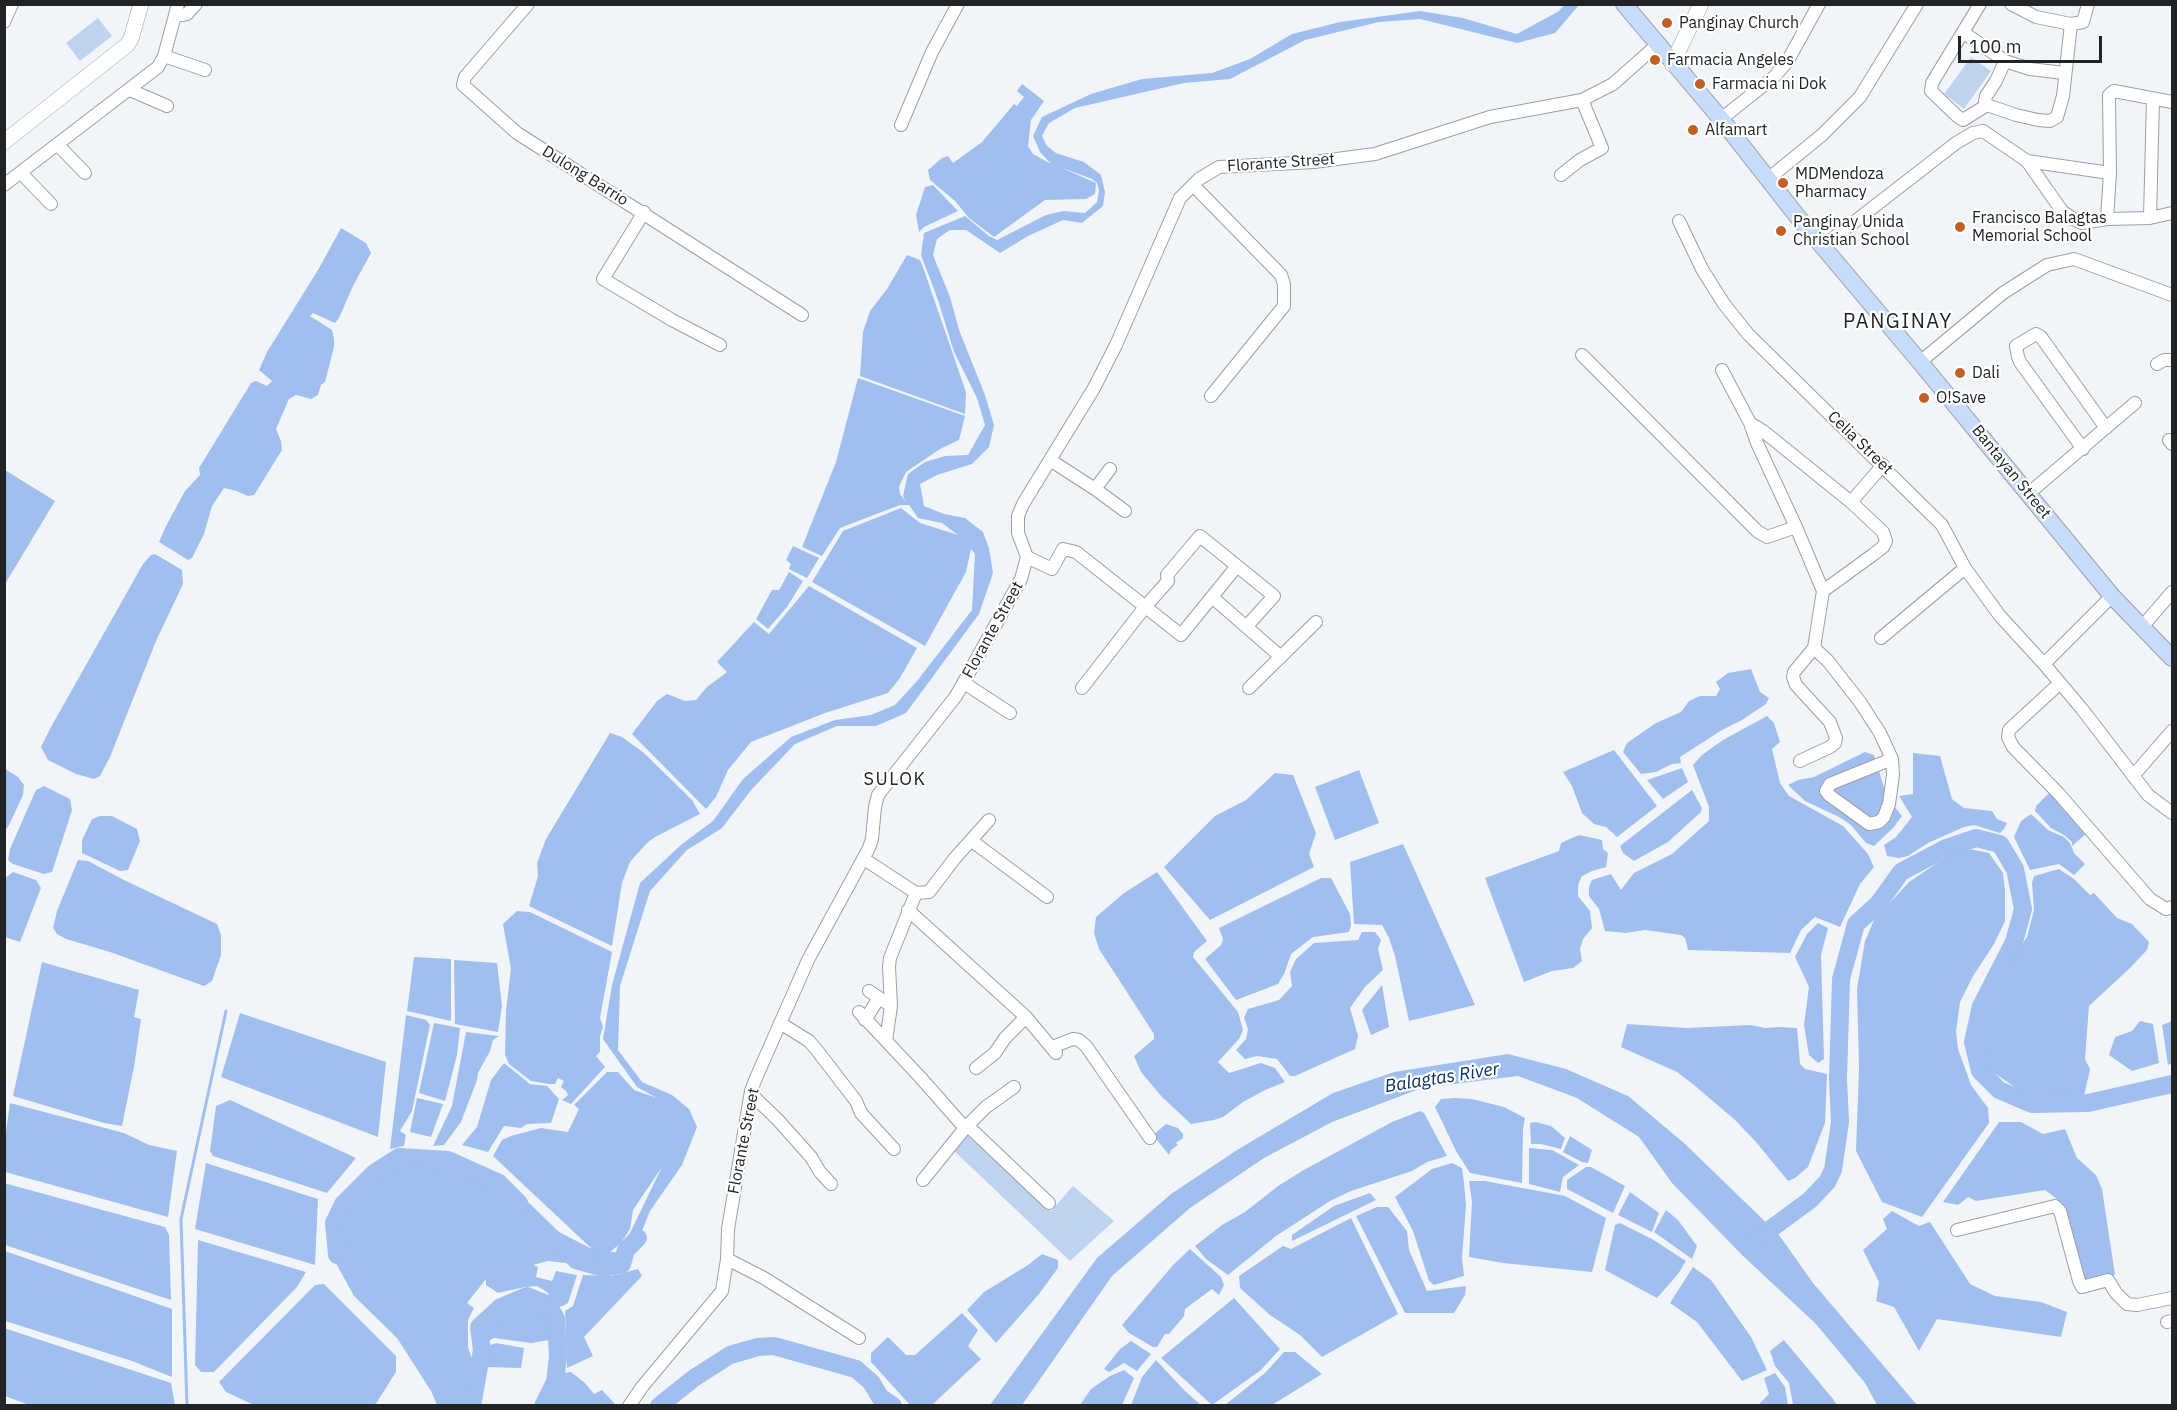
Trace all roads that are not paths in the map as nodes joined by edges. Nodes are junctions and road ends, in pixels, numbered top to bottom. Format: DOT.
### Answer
graph roads {
  1 [pos="141,4"];
  2 [pos="196,4"];
  3 [pos="528,4"];
  4 [pos="958,4"];
  5 [pos="1624,4"];
  6 [pos="1701,4"];
  7 [pos="1819,4"];
  8 [pos="1917,4"];
  9 [pos="1980,4"];
  10 [pos="2011,4"];
  11 [pos="2088,4"];
  12 [pos="177,10"];
  13 [pos="2071,24"];
  14 [pos="1964,33"];
  15 [pos="1657,45"];
  16 [pos="164,56"];
  17 [pos="2005,61"];
  18 [pos="1672,64"];
  19 [pos="205,70"];
  20 [pos="2064,73"];
  21 [pos="130,90"];
  22 [pos="2153,99"];
  23 [pos="1582,100"];
  24 [pos="2172,102"];
  25 [pos="1987,105"];
  26 [pos="167,106"];
  27 [pos="1721,119"];
  28 [pos="901,125"];
  29 [pos="4,142"];
  30 [pos="58,145"];
  31 [pos="2027,161"];
  32 [pos="21,173"];
  33 [pos="85,173"];
  34 [pos="2110,173"];
  35 [pos="1561,175"];
  36 [pos="1768,179"];
  37 [pos="4,185"];
  38 [pos="1192,185"];
  39 [pos="51,204"];
  40 [pos="644,212"];
  41 [pos="2172,213"];
  42 [pos="2150,218"];
  43 [pos="2107,219"];
  44 [pos="1679,221"];
  45 [pos="1822,247"];
  46 [pos="2172,295"];
  47 [pos="802,315"];
  48 [pos="720,345"];
  49 [pos="1582,355"];
  50 [pos="2172,360"];
  51 [pos="1920,362"];
  52 [pos="2157,364"];
  53 [pos="1722,370"];
  54 [pos="1211,396"];
  55 [pos="2135,403"];
  56 [pos="1750,423"];
  57 [pos="2106,428"];
  58 [pos="2083,449"];
  59 [pos="1050,460"];
  60 [pos="1883,465"];
  61 [pos="1110,469"];
  62 [pos="1095,489"];
  63 [pos="2028,494"];
  64 [pos="1851,502"];
  65 [pos="1125,511"];
  66 [pos="1796,527"];
  67 [pos="1027,557"];
  68 [pos="1237,566"];
  69 [pos="1965,568"];
  70 [pos="1823,591"];
  71 [pos="2172,592"];
  72 [pos="2112,596"];
  73 [pos="1212,597"];
  74 [pos="1145,607"];
  75 [pos="1316,622"];
  76 [pos="1247,626"];
  77 [pos="2142,627"];
  78 [pos="1881,638"];
  79 [pos="1814,648"];
  80 [pos="1281,657"];
  81 [pos="2172,658"];
  82 [pos="2044,664"];
  83 [pos="964,683"];
  84 [pos="2060,683"];
  85 [pos="1082,688"];
  86 [pos="1249,688"];
  87 [pos="1010,713"];
  88 [pos="2172,731"];
  89 [pos="1892,759"];
  90 [pos="1800,761"];
  91 [pos="2133,776"];
  92 [pos="2172,813"];
  93 [pos="988,820"];
  94 [pos="972,841"];
  95 [pos="864,859"];
  96 [pos="916,893"];
  97 [pos="1047,897"];
  98 [pos="2172,907"];
  99 [pos="908,910"];
  100 [pos="891,1006"];
  101 [pos="1026,1017"];
  102 [pos="780,1023"];
  103 [pos="886,1041"];
  104 [pos="976,1068"];
  105 [pos="1014,1087"];
  106 [pos="751,1094"];
  107 [pos="966,1127"];
  108 [pos="1150,1138"];
  109 [pos="894,1149"];
  110 [pos="923,1180"];
  111 [pos="831,1184"];
  112 [pos="1049,1203"];
  113 [pos="1958,1230"];
  114 [pos="727,1259"];
  115 [pos="2172,1299"];
  116 [pos="859,1338"];
  117 [pos="629,1406"];
  1 -- 29 [label="street"];
  2 -- 12 [label="street"];
  3 -- 40 [label="street, Dulong Barrio"];
  4 -- 28 [label="street"];
  5 -- 15 [label="main road, Bantayan Street"];
  6 -- 18 [label="street"];
  7 -- 27 [label="street"];
  8 -- 36 [label="street"];
  9 -- 14 [label="street"];
  10 -- 13 [label="street"];
  11 -- 13 [label="street"];
  12 -- 16 [label="street"];
  13 -- 20 [label="street"];
  14 -- 17 [label="street"];
  14 -- 25 [label="street"];
  15 -- 18 [label="main road, Bantayan Street"];
  15 -- 23 [label="street, Florante Street"];
  16 -- 19 [label="street"];
  16 -- 21 [label="street"];
  17 -- 20 [label="street"];
  17 -- 25 [label="street"];
  18 -- 27 [label="main road, Bantayan Street"];
  20 -- 25 [label="street"];
  21 -- 26 [label="street"];
  21 -- 30 [label="street"];
  22 -- 24 [label="street"];
  22 -- 34 [label="street"];
  22 -- 42 [label="street"];
  23 -- 35 [label="street"];
  23 -- 38 [label="street, Florante Street"];
  27 -- 36 [label="main road, Bantayan Street"];
  30 -- 32 [label="street"];
  30 -- 33 [label="street"];
  31 -- 34 [label="street"];
  31 -- 43 [label="street"];
  31 -- 45 [label="street"];
  32 -- 37 [label="street"];
  32 -- 39 [label="street"];
  34 -- 43 [label="street"];
  36 -- 45 [label="main road, Bantayan Street"];
  38 -- 54 [label="street"];
  38 -- 59 [label="street, Florante Street"];
  40 -- 47 [label="street, Dulong Barrio"];
  40 -- 48 [label="street"];
  41 -- 42 [label="street"];
  42 -- 43 [label="street"];
  44 -- 60 [label="street, Celia Street"];
  45 -- 51 [label="main road, Bantayan Street"];
  46 -- 51 [label="street"];
  49 -- 66 [label="street"];
  50 -- 52 [label="street"];
  51 -- 63 [label="main road, Bantayan Street"];
  53 -- 56 [label="street"];
  55 -- 57 [label="street"];
  56 -- 64 [label="street"];
  56 -- 66 [label="street"];
  57 -- 58 [label="street"];
  57 -- 58 [label="street"];
  58 -- 63 [label="street"];
  59 -- 62 [label="street"];
  59 -- 67 [label="street, Florante Street"];
  60 -- 64 [label="street"];
  60 -- 69 [label="street, Celia Street"];
  61 -- 62 [label="street"];
  62 -- 65 [label="street"];
  63 -- 72 [label="main road, Bantayan Street"];
  64 -- 70 [label="street"];
  66 -- 70 [label="street"];
  67 -- 74 [label="street"];
  67 -- 83 [label="street, Florante Street"];
  68 -- 73 [label="street"];
  68 -- 74 [label="street"];
  68 -- 76 [label="street"];
  69 -- 78 [label="street"];
  69 -- 82 [label="street, Celia Street"];
  70 -- 79 [label="street"];
  71 -- 77 [label="street"];
  72 -- 77 [label="main road, Bantayan Street"];
  72 -- 82 [label="street"];
  73 -- 74 [label="street"];
  73 -- 76 [label="street"];
  74 -- 85 [label="street"];
  75 -- 80 [label="street"];
  76 -- 80 [label="street"];
  77 -- 81 [label="main road, Bantayan Street"];
  79 -- 89 [label="street"];
  79 -- 90 [label="street"];
  80 -- 86 [label="street"];
  82 -- 84 [label="street, Celia Street"];
  83 -- 87 [label="street"];
  83 -- 95 [label="street, Florante Street"];
  84 -- 91 [label="street, Celia Street"];
  84 -- 98 [label="street"];
  88 -- 91 [label="street"];
  89 -- 89 [label="street"];
  91 -- 92 [label="street, Celia Street"];
  93 -- 94 [label="street"];
  94 -- 96 [label="street"];
  94 -- 97 [label="street"];
  95 -- 96 [label="street"];
  95 -- 102 [label="street, Florante Street"];
  96 -- 99 [label="street"];
  99 -- 100 [label="street"];
  99 -- 101 [label="street"];
  100 -- 103 [label="street"];
  100 -- 103 [label="street"];
  101 -- 104 [label="street"];
  101 -- 108 [label="street"];
  102 -- 106 [label="street, Florante Street"];
  102 -- 109 [label="street"];
  103 -- 107 [label="street"];
  105 -- 107 [label="street"];
  106 -- 111 [label="street"];
  106 -- 114 [label="street, Florante Street"];
  107 -- 110 [label="street"];
  107 -- 112 [label="street"];
  113 -- 115 [label="street"];
  114 -- 116 [label="street"];
  114 -- 117 [label="street, Florante Street"];
}
